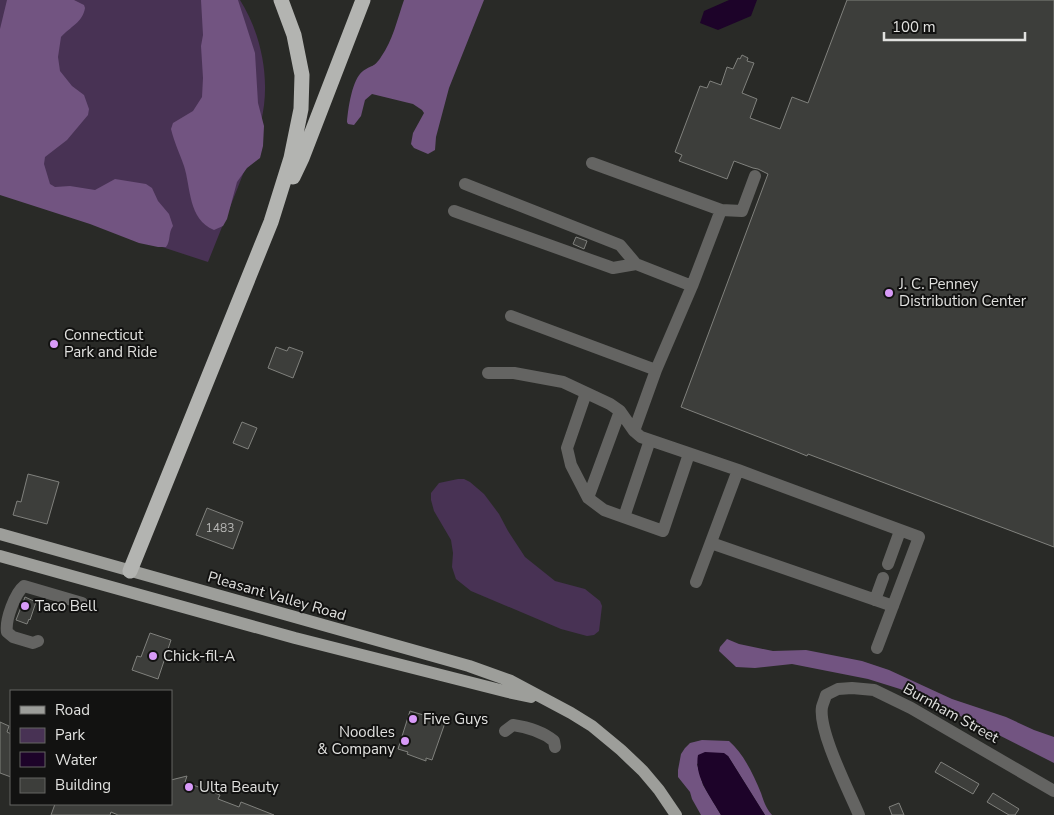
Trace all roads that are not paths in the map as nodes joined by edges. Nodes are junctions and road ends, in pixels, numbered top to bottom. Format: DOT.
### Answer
graph roads {
  1 [pos="281,0"];
  2 [pos="364,0"];
  3 [pos="592,163"];
  4 [pos="756,176"];
  5 [pos="465,184"];
  6 [pos="277,207"];
  7 [pos="721,210"];
  8 [pos="454,211"];
  9 [pos="636,264"];
  10 [pos="692,286"];
  11 [pos="510,316"];
  12 [pos="656,370"];
  13 [pos="488,373"];
  14 [pos="586,393"];
  15 [pos="620,411"];
  16 [pos="634,431"];
  17 [pos="650,440"];
  18 [pos="689,454"];
  19 [pos="738,470"];
  20 [pos="588,498"];
  21 [pos="624,517"];
  22 [pos="900,530"];
  23 [pos="0,534"];
  24 [pos="711,543"];
  25 [pos="0,556"];
  26 [pos="888,564"];
  27 [pos="130,571"];
  28 [pos="883,578"];
  29 [pos="696,582"];
  30 [pos="123,590"];
  31 [pos="875,600"];
  32 [pos="82,603"];
  33 [pos="893,606"];
  34 [pos="318,624"];
  35 [pos="332,628"];
  36 [pos="38,641"];
  37 [pos="313,643"];
  38 [pos="327,646"];
  39 [pos="877,648"];
  40 [pos="541,698"];
  41 [pos="505,731"];
  42 [pos="555,748"];
  43 [pos="1054,791"];
  44 [pos="676,815"];
  45 [pos="859,815"];
  1 -- 6 [label="highway"];
  2 -- 6 [label="highway"];
  3 -- 7 [label="street"];
  4 -- 7 [label="street"];
  5 -- 9 [label="street"];
  6 -- 27 [label="highway"];
  7 -- 10 [label="street"];
  8 -- 9 [label="street"];
  9 -- 10 [label="street"];
  10 -- 12 [label="street"];
  11 -- 12 [label="street"];
  12 -- 16 [label="street"];
  13 -- 14 [label="street"];
  14 -- 15 [label="street"];
  14 -- 20 [label="street"];
  15 -- 16 [label="street"];
  15 -- 20 [label="street"];
  16 -- 17 [label="street"];
  17 -- 18 [label="street"];
  17 -- 21 [label="street"];
  18 -- 19 [label="street"];
  18 -- 21 [label="street"];
  19 -- 22 [label="street"];
  19 -- 24 [label="street"];
  20 -- 21 [label="street"];
  22 -- 26 [label="street"];
  22 -- 33 [label="street"];
  23 -- 27 [label="main road, Pleasant Valley Road"];
  24 -- 29 [label="street"];
  24 -- 31 [label="street"];
  25 -- 30 [label="main road, Pleasant Valley Road"];
  27 -- 30 [label="main road"];
  27 -- 34 [label="main road, Pleasant Valley Road"];
  28 -- 31 [label="street"];
  30 -- 37 [label="main road, Pleasant Valley Road"];
  31 -- 33 [label="street"];
  32 -- 36 [label="street"];
  33 -- 39 [label="street"];
  34 -- 35 [label="main road, Pleasant Valley Road"];
  34 -- 37 [label="main road"];
  35 -- 38 [label="main road"];
  35 -- 40 [label="main road, Pleasant Valley Road"];
  37 -- 38 [label="main road, Pleasant Valley Road"];
  38 -- 40 [label="main road, Pleasant Valley Road"];
  40 -- 44 [label="main road, Pleasant Valley Road"];
  41 -- 42 [label="street"];
  43 -- 45 [label="street, Burnham Street"];
}
